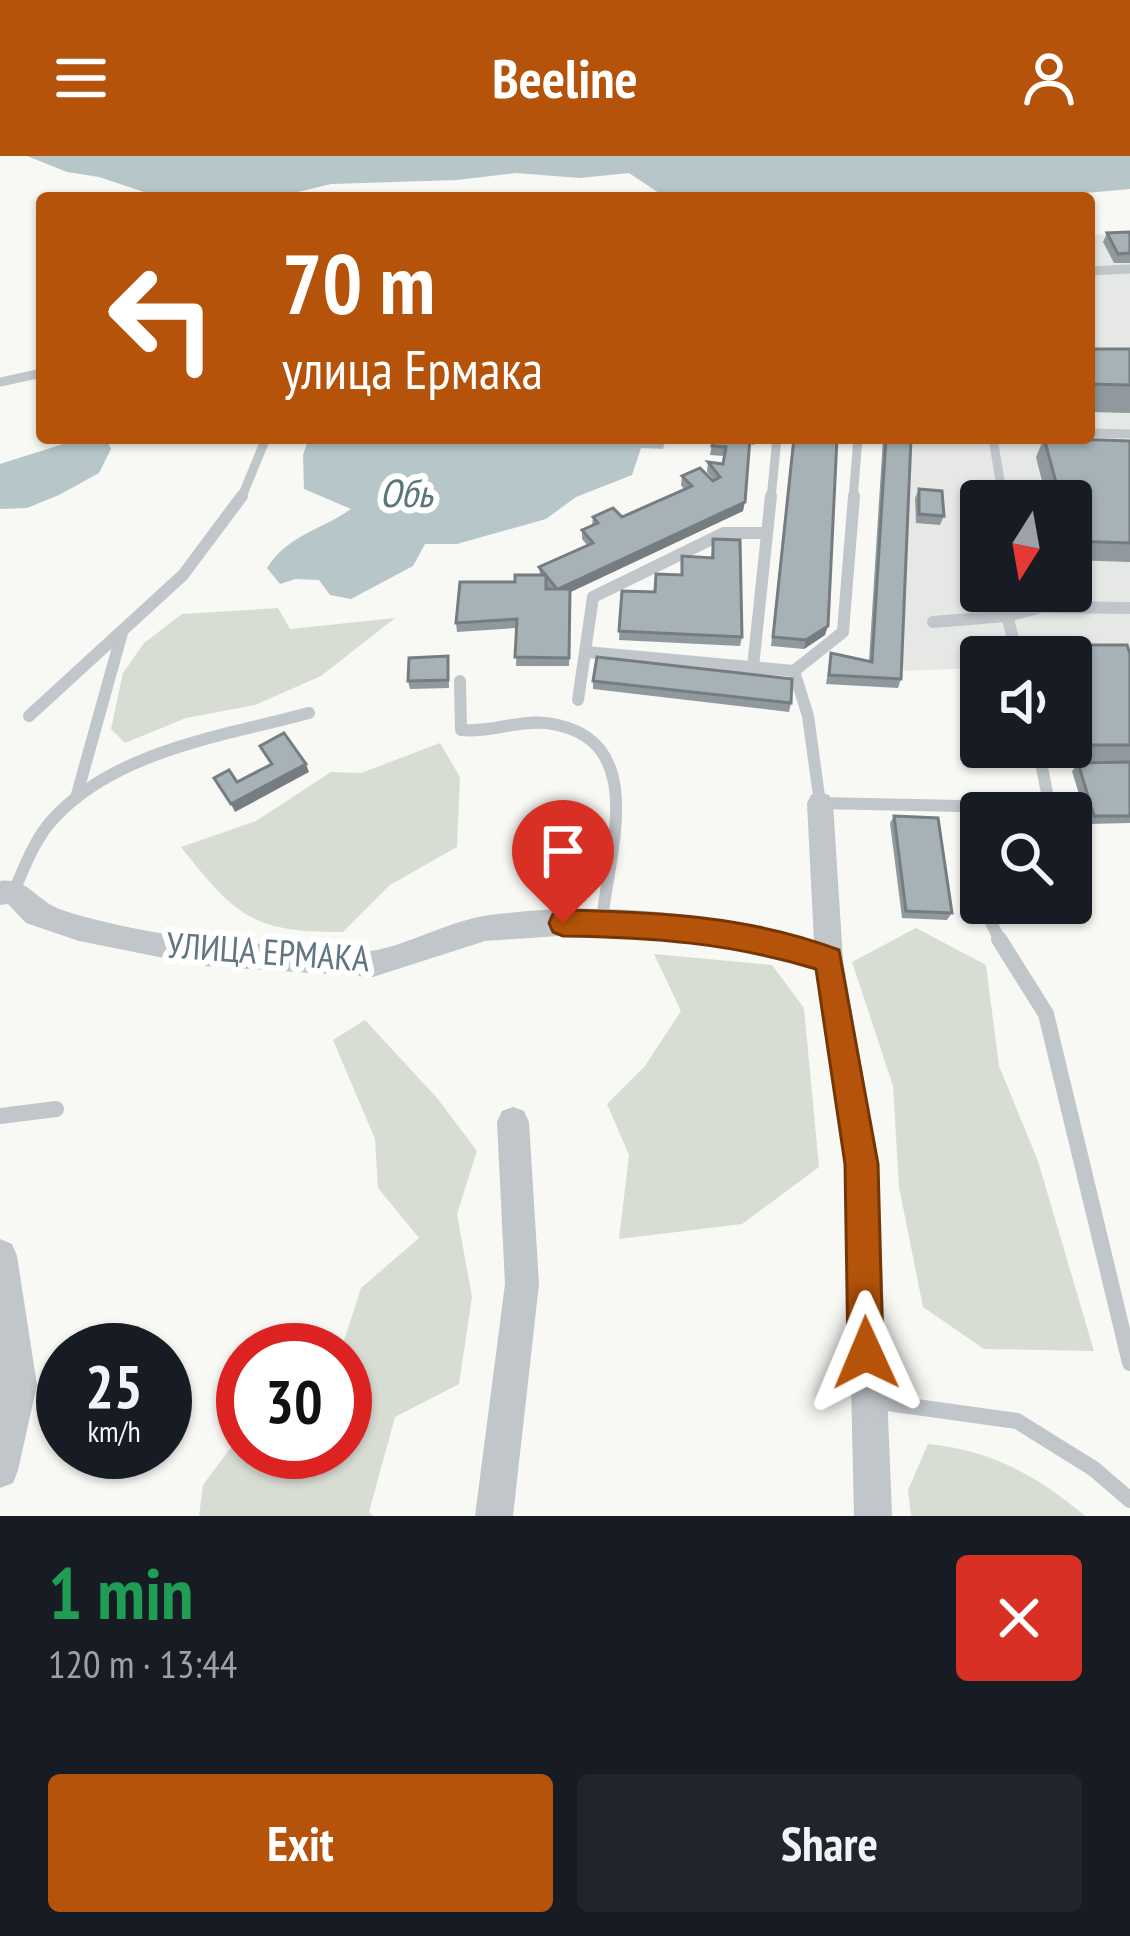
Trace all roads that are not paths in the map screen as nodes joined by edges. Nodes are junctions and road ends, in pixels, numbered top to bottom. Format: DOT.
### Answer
graph roads {
  1 [pos="1130,268"];
  2 [pos="1095,271"];
  3 [pos="36,374"];
  4 [pos="0,382"];
  5 [pos="1095,433"];
  6 [pos="1130,434"];
  7 [pos="263,444"];
  8 [pos="776,444"];
  9 [pos="858,444"];
  10 [pos="994,444"];
  11 [pos="1000,480"];
  12 [pos="764,533"];
  13 [pos="1092,608"];
  14 [pos="1130,608"];
  15 [pos="1024,612"];
  16 [pos="1007,616"];
  17 [pos="933,622"];
  18 [pos="122,633"];
  19 [pos="1012,636"];
  20 [pos="586,652"];
  21 [pos="753,667"];
  22 [pos="794,671"];
  23 [pos="460,681"];
  24 [pos="578,700"];
  25 [pos="309,713"];
  26 [pos="29,716"];
  27 [pos="76,798"];
  28 [pos="820,803"];
  29 [pos="960,807"];
  30 [pos="7,892"];
  31 [pos="602,920"];
  32 [pos="992,924"];
  33 [pos="829,960"];
  34 [pos="56,1109"];
  35 [pos="0,1116"];
  36 [pos="513,1122"];
  37 [pos="0,1256"];
  38 [pos="1130,1363"];
  39 [pos="10,1380"];
  40 [pos="866,1400"];
  41 [pos="0,1470"];
  42 [pos="1130,1500"];
  43 [pos="494,1516"];
  44 [pos="872,1516"];
  1 -- 2 [label="lane"];
  3 -- 4 [label="lane"];
  5 -- 6 [label="lane"];
  7 -- 18 [label="lane"];
  8 -- 12 [label="lane"];
  9 -- 22 [label="lane"];
  10 -- 11 [label="lane"];
  12 -- 20 [label="lane"];
  12 -- 21 [label="lane"];
  13 -- 14 [label="lane"];
  15 -- 16 [label="lane"];
  16 -- 17 [label="lane"];
  16 -- 19 [label="lane"];
  18 -- 26 [label="lane"];
  18 -- 27 [label="lane"];
  20 -- 21 [label="lane"];
  20 -- 24 [label="lane"];
  21 -- 22 [label="lane"];
  22 -- 28 [label="lane"];
  23 -- 31 [label="lane"];
  25 -- 27 [label="lane"];
  27 -- 30 [label="lane"];
  28 -- 29 [label="lane"];
  28 -- 33 [label="street"];
  30 -- 31 [label="street, УЛИЦА ЕРМАКА"];
  31 -- 33 [label="street, УЛИЦА ЕРМАКА"];
  32 -- 38 [label="lane"];
  33 -- 40 [label="street"];
  34 -- 35 [label="lane"];
  36 -- 43 [label="street"];
  37 -- 39 [label="street"];
  39 -- 41 [label="street"];
  40 -- 42 [label="lane"];
  40 -- 44 [label="street"];
}
